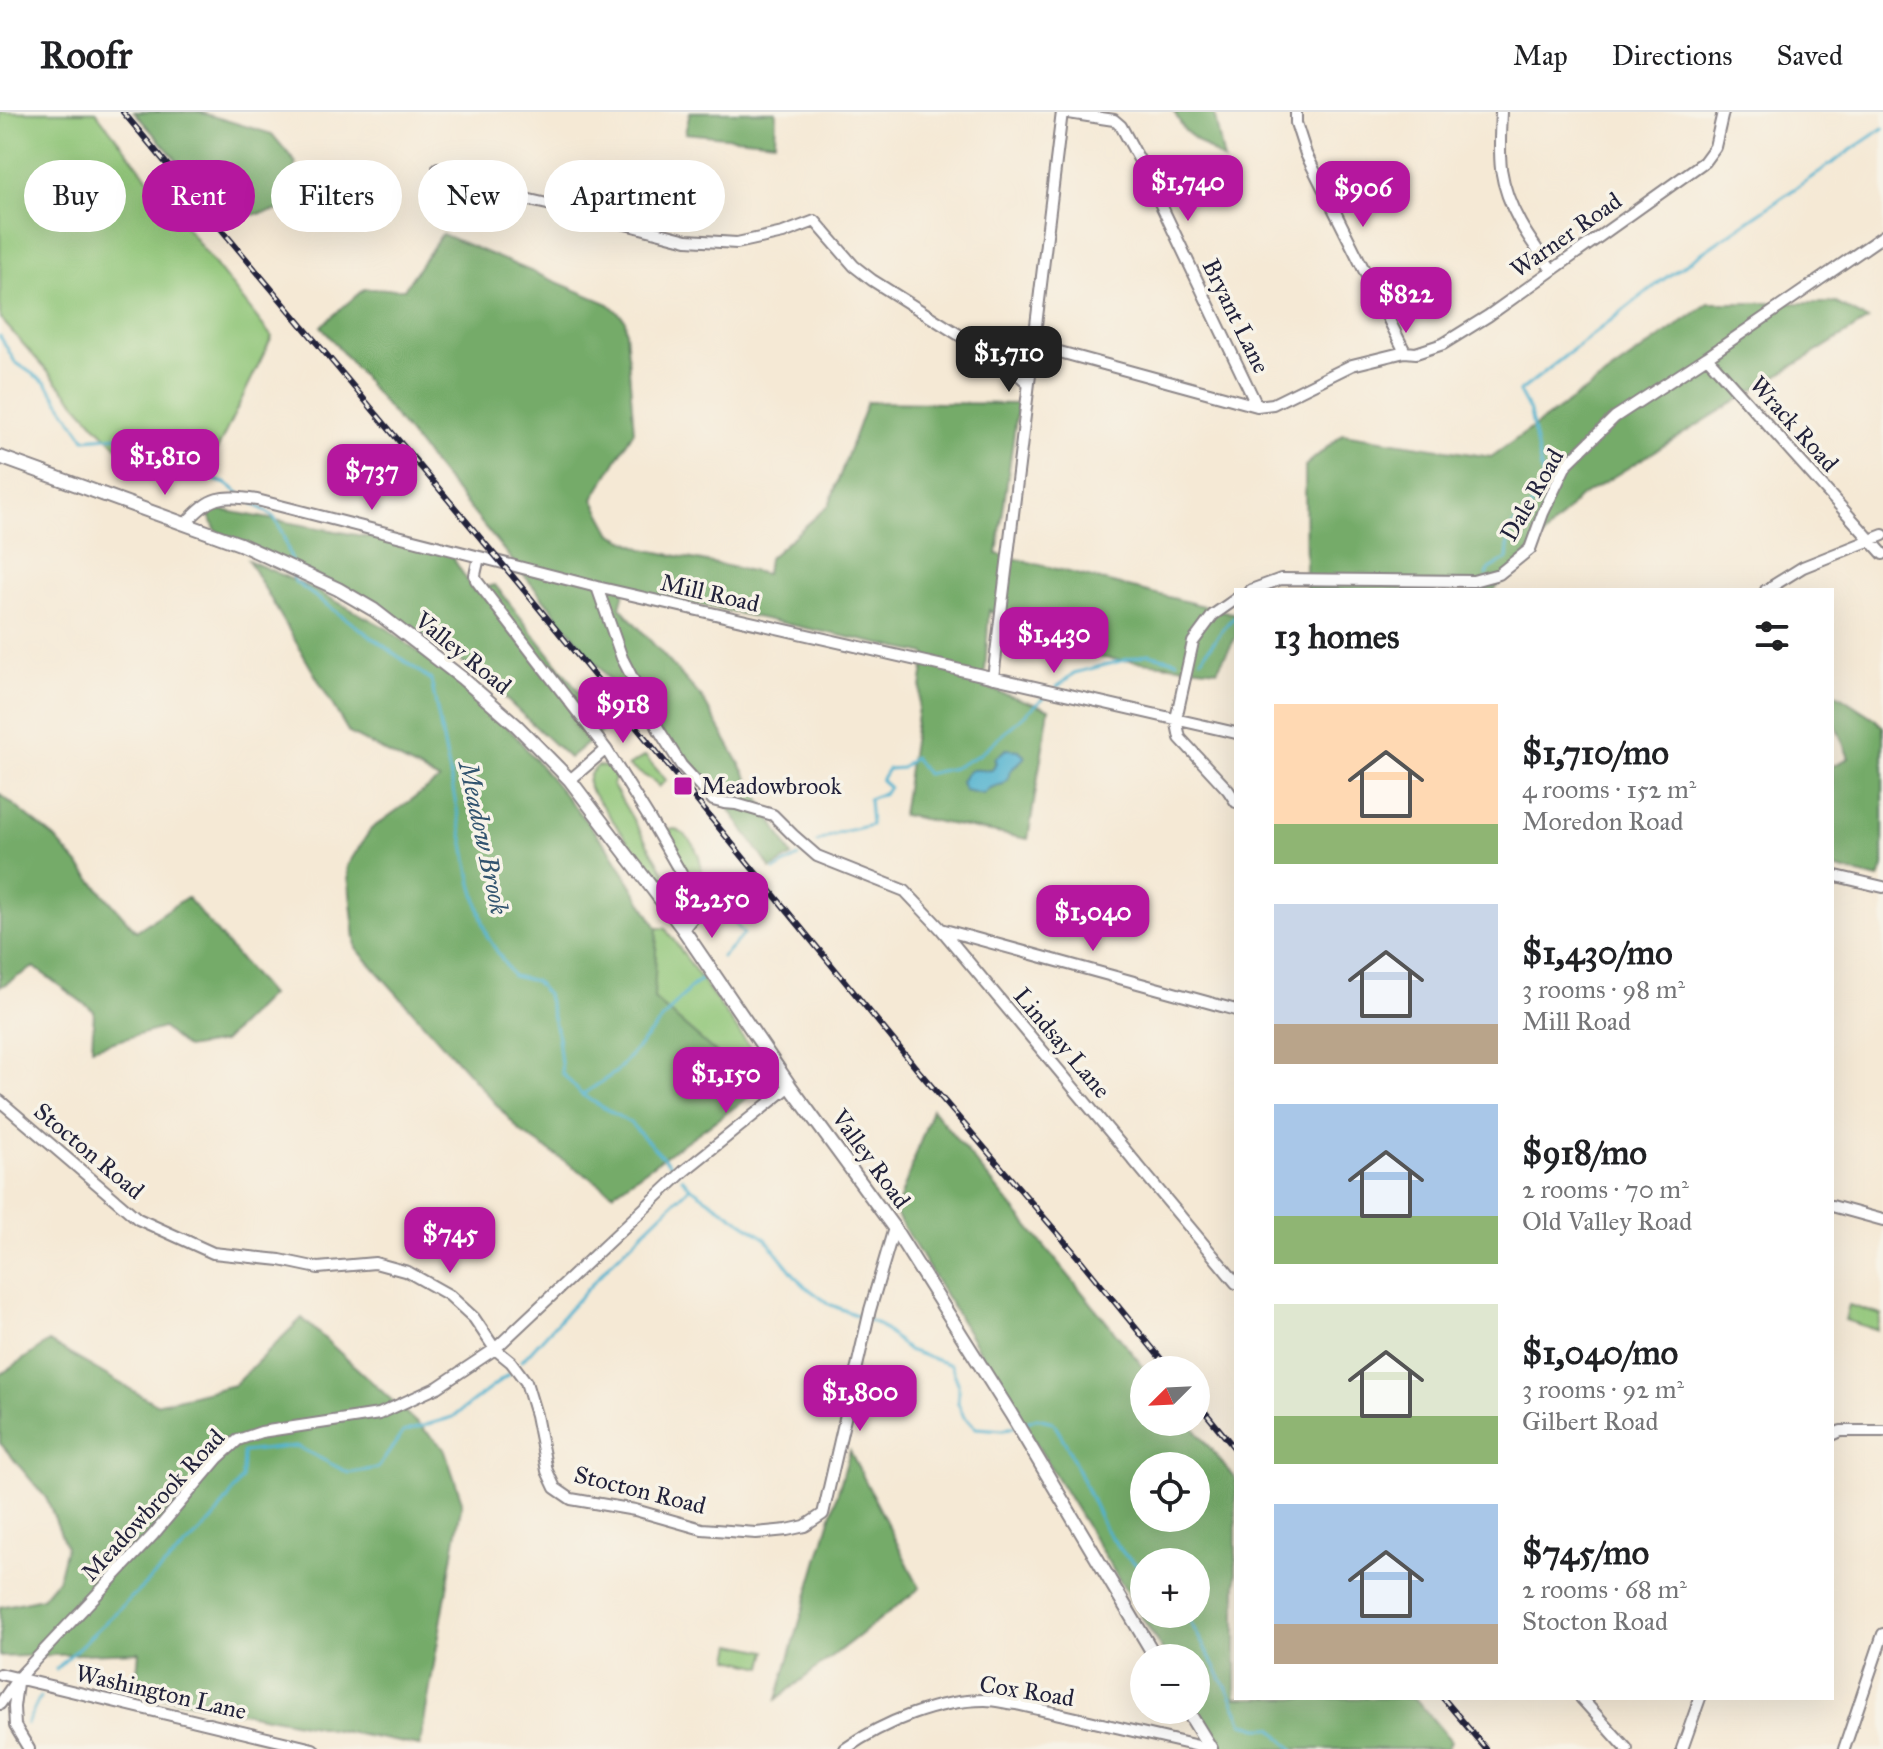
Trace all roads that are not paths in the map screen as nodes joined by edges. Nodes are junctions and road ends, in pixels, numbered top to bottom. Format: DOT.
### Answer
graph roads {
  1 [pos="1062,112"];
  2 [pos="1296,112"];
  3 [pos="1501,112"];
  4 [pos="1723,112"];
  5 [pos="528,200"];
  6 [pos="1883,236"];
  7 [pos="1552,270"];
  8 [pos="1034,345"];
  9 [pos="1405,352"];
  10 [pos="1707,357"];
  11 [pos="1028,383"];
  12 [pos="1257,406"];
  13 [pos="0,457"];
  14 [pos="186,523"];
  15 [pos="1883,535"];
  16 [pos="1870,540"];
  17 [pos="1883,554"];
  18 [pos="479,557"];
  19 [pos="597,587"];
  20 [pos="1256,588"];
  21 [pos="1769,588"];
  22 [pos="1234,600"];
  23 [pos="993,678"];
  24 [pos="1176,719"];
  25 [pos="1234,733"];
  26 [pos="606,749"];
  27 [pos="570,780"];
  28 [pos="1234,799"];
  29 [pos="1834,875"];
  30 [pos="1883,887"];
  31 [pos="683,929"];
  32 [pos="941,929"];
  33 [pos="1234,1009"];
  34 [pos="790,1086"];
  35 [pos="0,1101"];
  36 [pos="1834,1207"];
  37 [pos="1883,1220"];
  38 [pos="894,1228"];
  39 [pos="1234,1281"];
  40 [pos="495,1349"];
  41 [pos="1883,1431"];
  42 [pos="1834,1434"];
  43 [pos="1883,1634"];
  44 [pos="1148,1644"];
  45 [pos="0,1674"];
  46 [pos="18,1678"];
  47 [pos="1583,1700"];
  48 [pos="1699,1700"];
  49 [pos="0,1704"];
  50 [pos="1196,1724"];
  51 [pos="29,1749"];
  52 [pos="313,1749"];
  53 [pos="845,1749"];
  54 [pos="1211,1749"];
  55 [pos="1627,1749"];
  56 [pos="1682,1749"];
  57 [pos="1844,1749"];
  1 -- 8 [label="street"];
  1 -- 12 [label="street, Bryant Lane"];
  2 -- 9 [label="street"];
  3 -- 7 [label="street"];
  4 -- 7 [label="street, Warner Road"];
  5 -- 11 [label="street"];
  6 -- 10 [label="street, Dale Road"];
  7 -- 9 [label="street, Warner Road"];
  8 -- 11 [label="street"];
  8 -- 12 [label="street"];
  9 -- 12 [label="street, Warner Road"];
  10 -- 16 [label="street, Wrack Road"];
  10 -- 20 [label="street, Dale Road"];
  11 -- 23 [label="street"];
  13 -- 14 [label="main road, Valley Road"];
  14 -- 18 [label="street, Mill Road"];
  14 -- 27 [label="main road, Valley Road"];
  15 -- 16 [label="street"];
  16 -- 17 [label="street, Wrack Road"];
  16 -- 21 [label="street"];
  18 -- 19 [label="street, Mill Road"];
  18 -- 26 [label="street"];
  19 -- 23 [label="street, Mill Road"];
  19 -- 32 [label="street, Lindsay Lane"];
  22 -- 24 [label="street"];
  23 -- 24 [label="street, Mill Road"];
  24 -- 25 [label="street, Mill Road"];
  24 -- 28 [label="street"];
  26 -- 27 [label="street"];
  26 -- 31 [label="street"];
  27 -- 31 [label="main road, Valley Road"];
  29 -- 30 [label="street"];
  31 -- 34 [label="main road, Valley Road"];
  32 -- 33 [label="street"];
  32 -- 39 [label="street, Lindsay Lane"];
  34 -- 38 [label="main road, Valley Road"];
  34 -- 40 [label="street, Meadowbrook Road"];
  35 -- 40 [label="street, Stocton Road"];
  36 -- 37 [label="street"];
  38 -- 40 [label="street, Stocton Road"];
  38 -- 44 [label="main road, Valley Road"];
  40 -- 46 [label="street, Meadowbrook Road"];
  41 -- 42 [label="street"];
  43 -- 57 [label="street"];
  45 -- 46 [label="street, Washington Lane"];
  46 -- 49 [label="street, Meadowbrook Road"];
  46 -- 51 [label="street"];
  46 -- 52 [label="street, Washington Lane"];
  47 -- 55 [label="street"];
  48 -- 56 [label="street"];
  50 -- 54 [label="main road"];
  53 -- 54 [label="street, Cox Road"];
}
